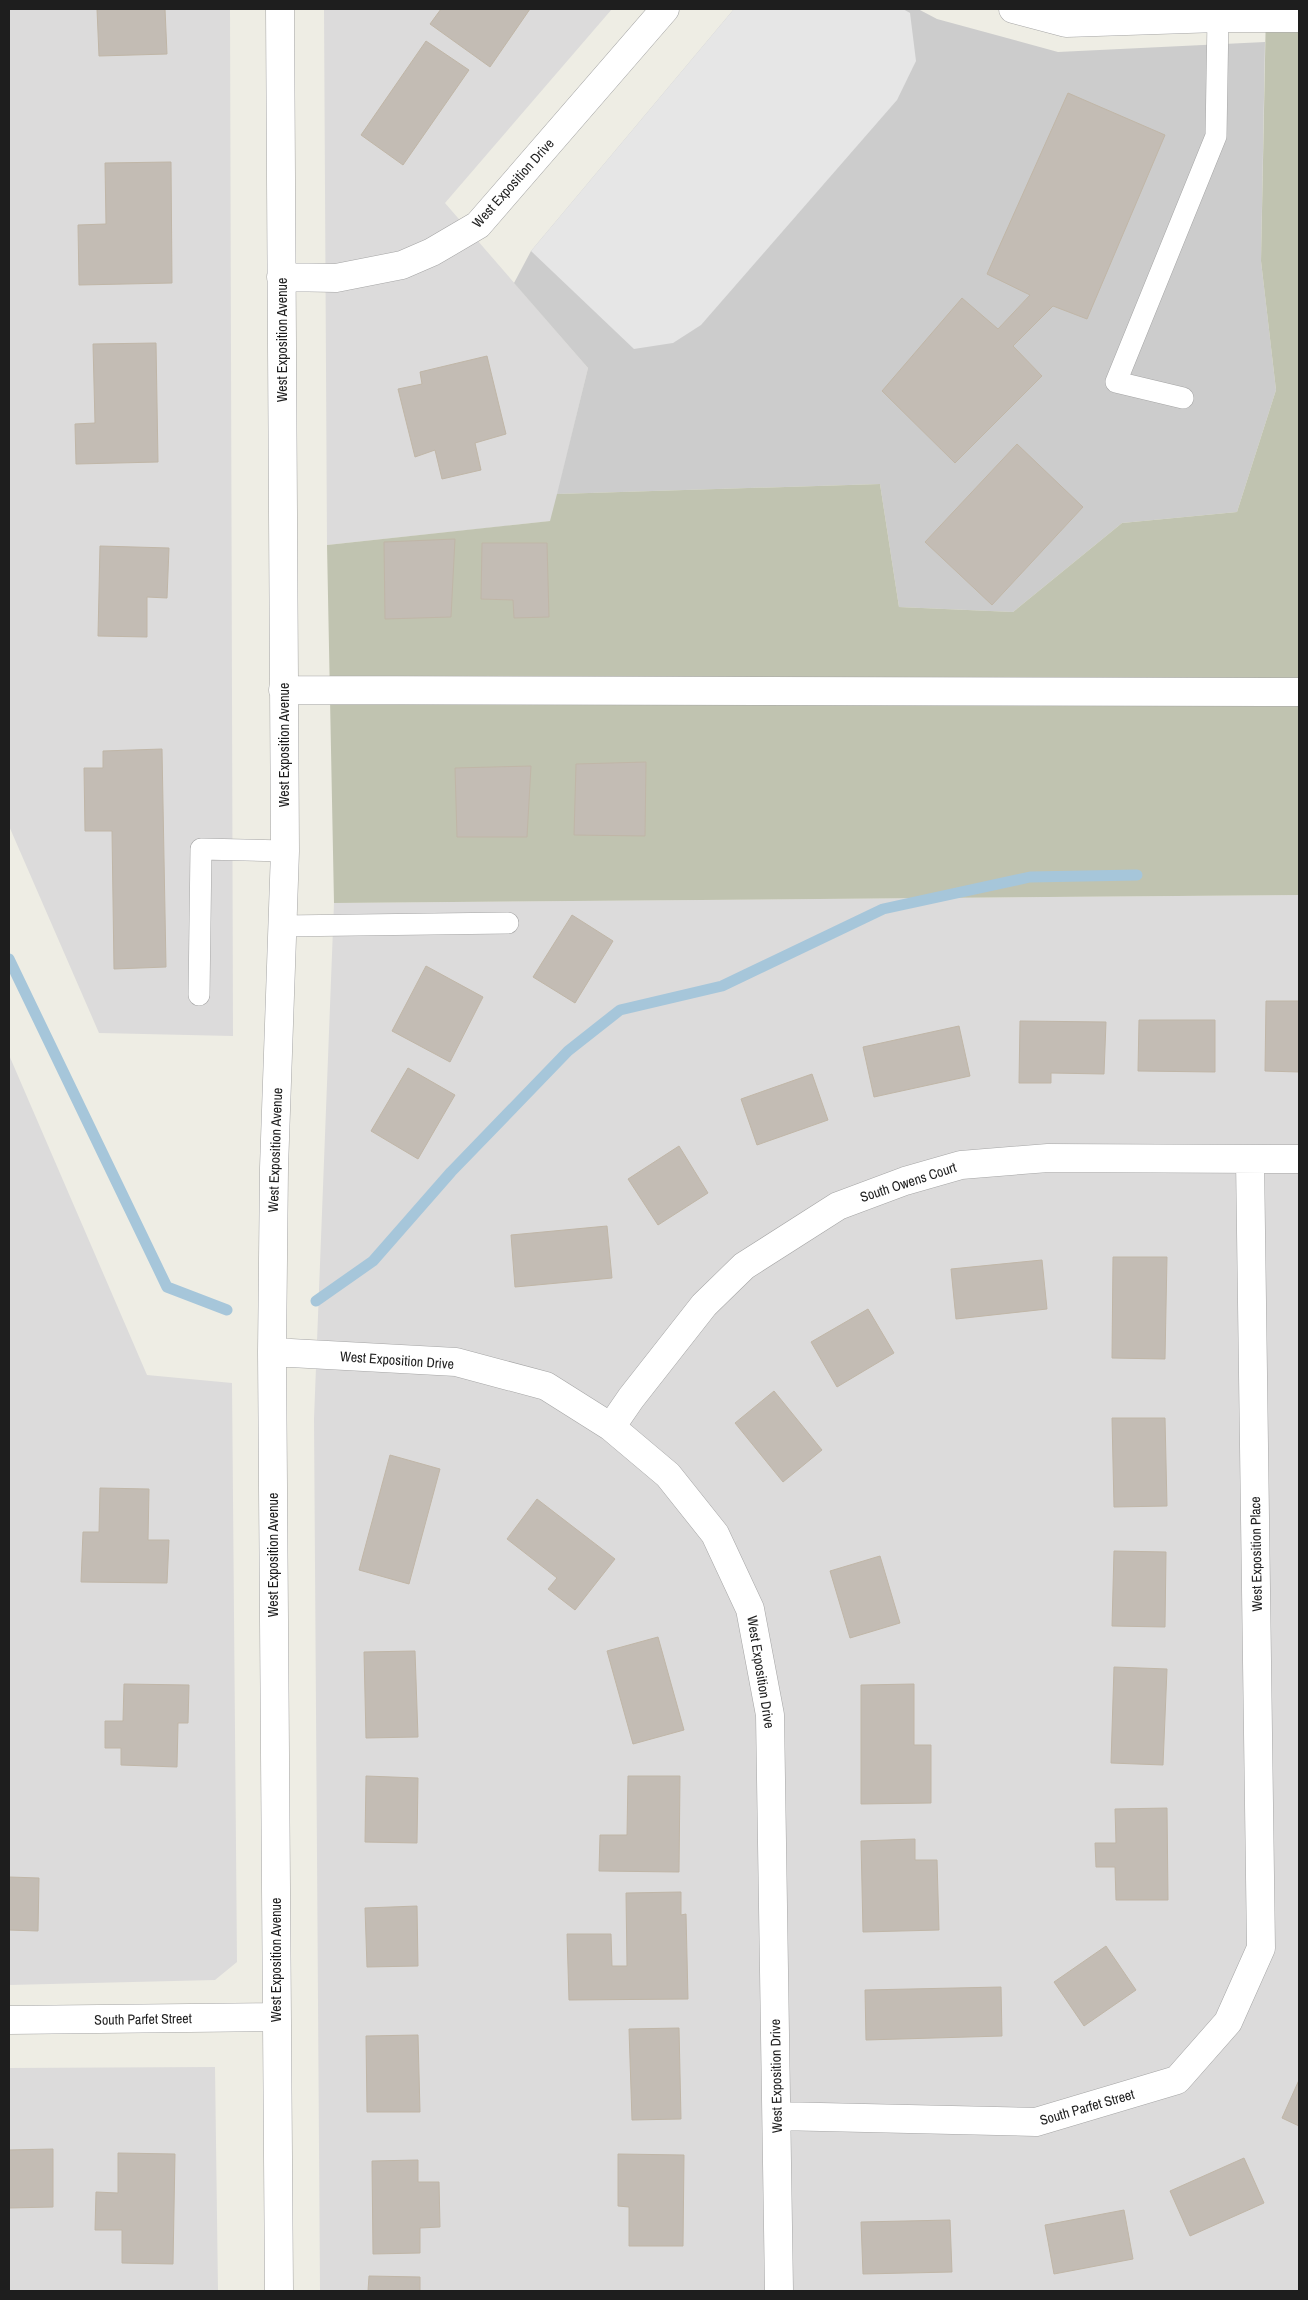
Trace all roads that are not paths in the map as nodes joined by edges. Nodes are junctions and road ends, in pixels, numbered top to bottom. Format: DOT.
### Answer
graph roads {
  1 [pos="280,9"];
  2 [pos="665,9"];
  3 [pos="1013,9"];
  4 [pos="1218,18"];
  5 [pos="1299,18"];
  6 [pos="281,277"];
  7 [pos="1183,398"];
  8 [pos="283,690"];
  9 [pos="1299,692"];
  10 [pos="284,851"];
  11 [pos="508,923"];
  12 [pos="283,926"];
  13 [pos="199,995"];
  14 [pos="1250,1159"];
  15 [pos="1299,1159"];
  16 [pos="272,1352"];
  17 [pos="611,1427"];
  18 [pos="1261,1948"];
  19 [pos="276,2017"];
  20 [pos="9,2020"];
  21 [pos="777,2116"];
  22 [pos="279,2291"];
  23 [pos="779,2291"];
  1 -- 6 [label="street, West Exposition Avenue"];
  2 -- 6 [label="street, West Exposition Drive"];
  3 -- 4 [label="street"];
  4 -- 5 [label="street"];
  4 -- 7 [label="lane"];
  6 -- 8 [label="street, West Exposition Avenue"];
  8 -- 9 [label="street"];
  8 -- 10 [label="street, West Exposition Avenue"];
  10 -- 12 [label="street, West Exposition Avenue"];
  10 -- 13 [label="lane"];
  11 -- 12 [label="lane"];
  12 -- 16 [label="street, West Exposition Avenue"];
  14 -- 15 [label="street, South Owens Court"];
  14 -- 17 [label="street, South Owens Court"];
  14 -- 18 [label="street, West Exposition Place"];
  16 -- 17 [label="street, West Exposition Drive"];
  16 -- 19 [label="street, West Exposition Avenue"];
  17 -- 21 [label="street, West Exposition Drive"];
  18 -- 21 [label="street, South Parfet Street"];
  19 -- 20 [label="street, South Parfet Street"];
  19 -- 22 [label="street, West Exposition Avenue"];
  21 -- 23 [label="street, West Exposition Drive"];
}
